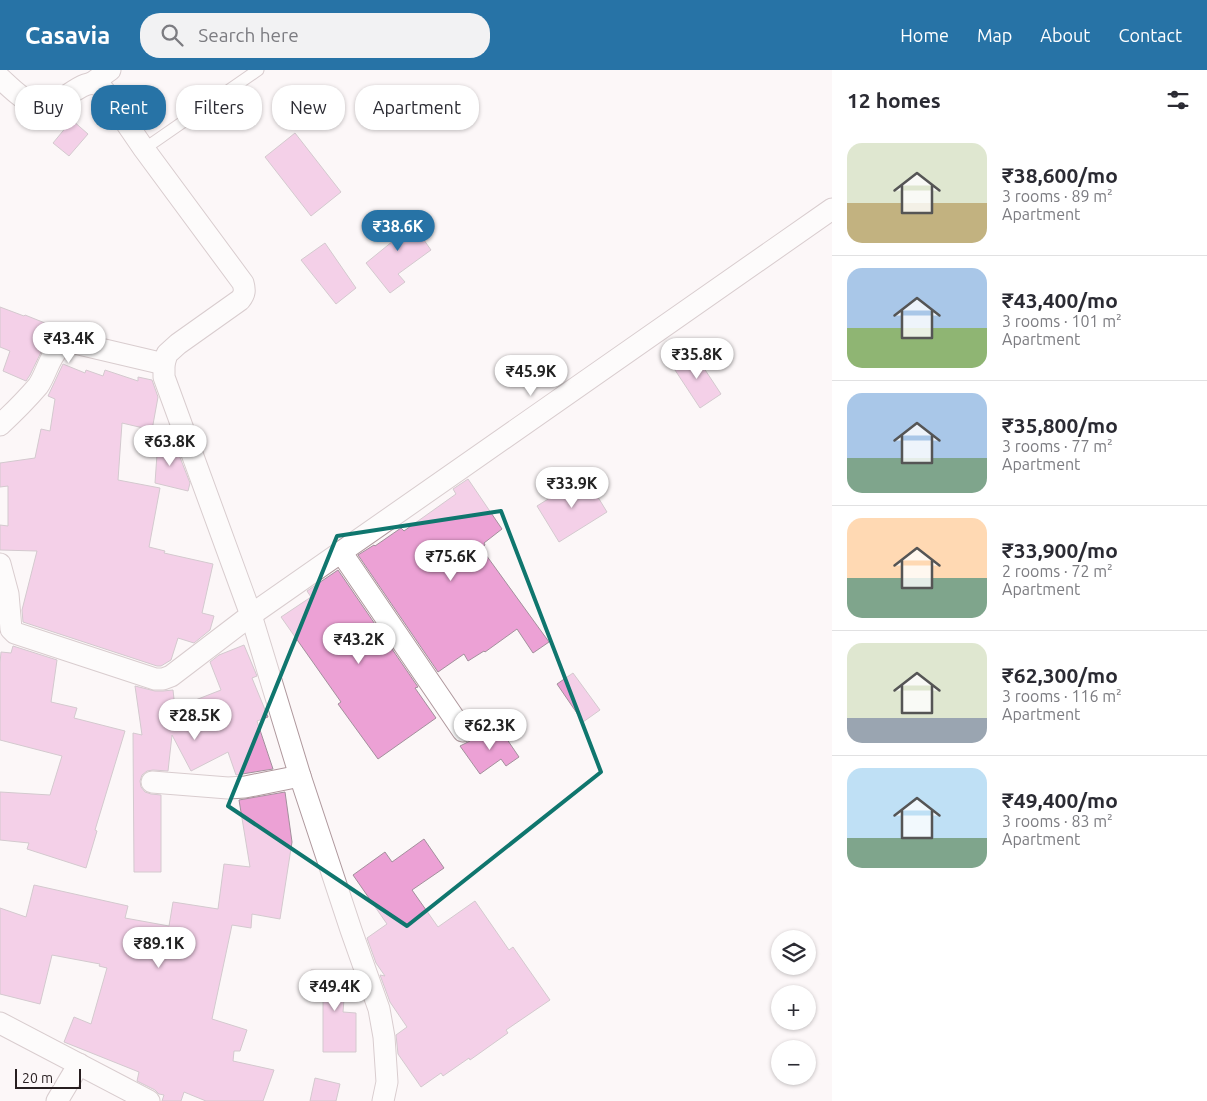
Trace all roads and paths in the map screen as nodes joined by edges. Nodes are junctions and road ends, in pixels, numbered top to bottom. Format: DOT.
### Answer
graph roads {
  1 [pos="110,70"];
  2 [pos="258,70"];
  3 [pos="0,78"];
  4 [pos="92,83"];
  5 [pos="144,149"];
  6 [pos="832,209"];
  7 [pos="164,364"];
  8 [pos="0,426"];
  9 [pos="341,552"];
  10 [pos="0,564"];
  11 [pos="251,615"];
  12 [pos="463,731"];
  13 [pos="300,776"];
  14 [pos="152,782"];
  15 [pos="0,1023"];
  16 [pos="79,1064"];
  17 [pos="57,1101"];
  18 [pos="148,1101"];
  19 [pos="382,1101"];
  1 -- 4 [label="street"];
  2 -- 5 [label="lane"];
  3 -- 4 [label="street"];
  4 -- 5 [label="street"];
  5 -- 7 [label="street"];
  6 -- 9 [label="street"];
  7 -- 8 [label="street"];
  7 -- 11 [label="street"];
  9 -- 11 [label="street"];
  9 -- 12 [label="street"];
  10 -- 11 [label="street"];
  11 -- 13 [label="street"];
  13 -- 14 [label="street"];
  13 -- 19 [label="street"];
  15 -- 16 [label="street"];
  16 -- 17 [label="street"];
  16 -- 18 [label="street"];
}
